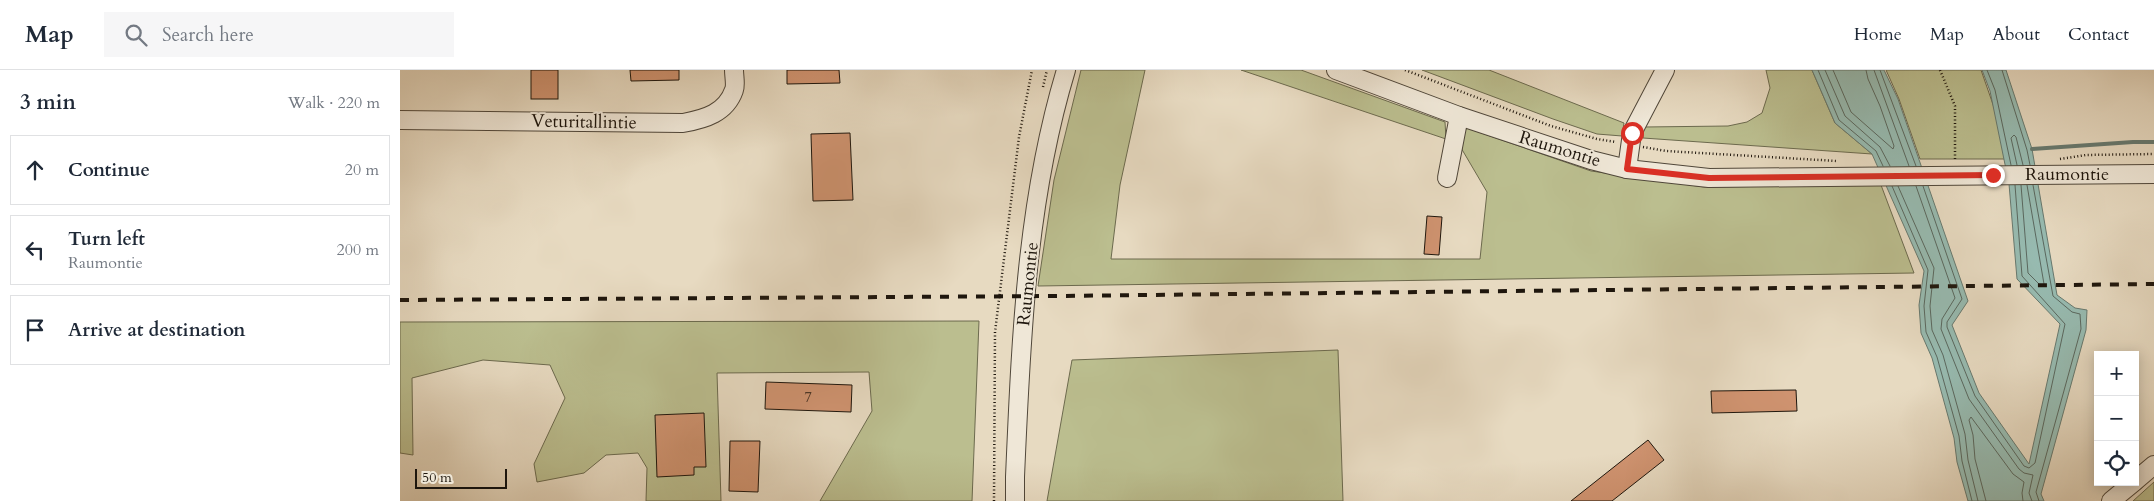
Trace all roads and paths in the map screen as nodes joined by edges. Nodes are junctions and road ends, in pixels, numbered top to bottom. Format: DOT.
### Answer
graph roads {
  1 [pos="734,70"];
  2 [pos="1032,70"];
  3 [pos="1047,70"];
  4 [pos="1066,70"];
  5 [pos="1336,70"];
  6 [pos="1405,70"];
  7 [pos="1665,70"];
  8 [pos="1940,70"];
  9 [pos="1043,87"];
  10 [pos="1459,116"];
  11 [pos="400,120"];
  12 [pos="1630,145"];
  13 [pos="2154,154"];
  14 [pos="2086,155"];
  15 [pos="1827,168"];
  16 [pos="1627,169"];
  17 [pos="2154,174"];
  18 [pos="1955,175"];
  19 [pos="1447,178"];
  20 [pos="2154,465"];
  21 [pos="2139,478"];
  22 [pos="2129,486"];
  23 [pos="994,501"];
  24 [pos="1015,501"];
  25 [pos="2111,501"];
  1 -- 11 [label="street, Veturitallintie"];
  2 -- 23 [label="path"];
  3 -- 9 [label="path"];
  4 -- 24 [label="street, Raumontie"];
  5 -- 10 [label="street, Raumontie"];
  6 -- 12 [label="path"];
  7 -- 12 [label="street"];
  8 -- 18 [label="path"];
  10 -- 16 [label="street, Raumontie"];
  10 -- 19 [label="street"];
  12 -- 15 [label="path"];
  12 -- 16 [label="street"];
  13 -- 14 [label="path"];
  15 -- 16 [label="street, Raumontie"];
  15 -- 18 [label="street, Raumontie"];
  17 -- 18 [label="street, Raumontie"];
  20 -- 21 [label="street"];
  22 -- 25 [label="street"];
}
